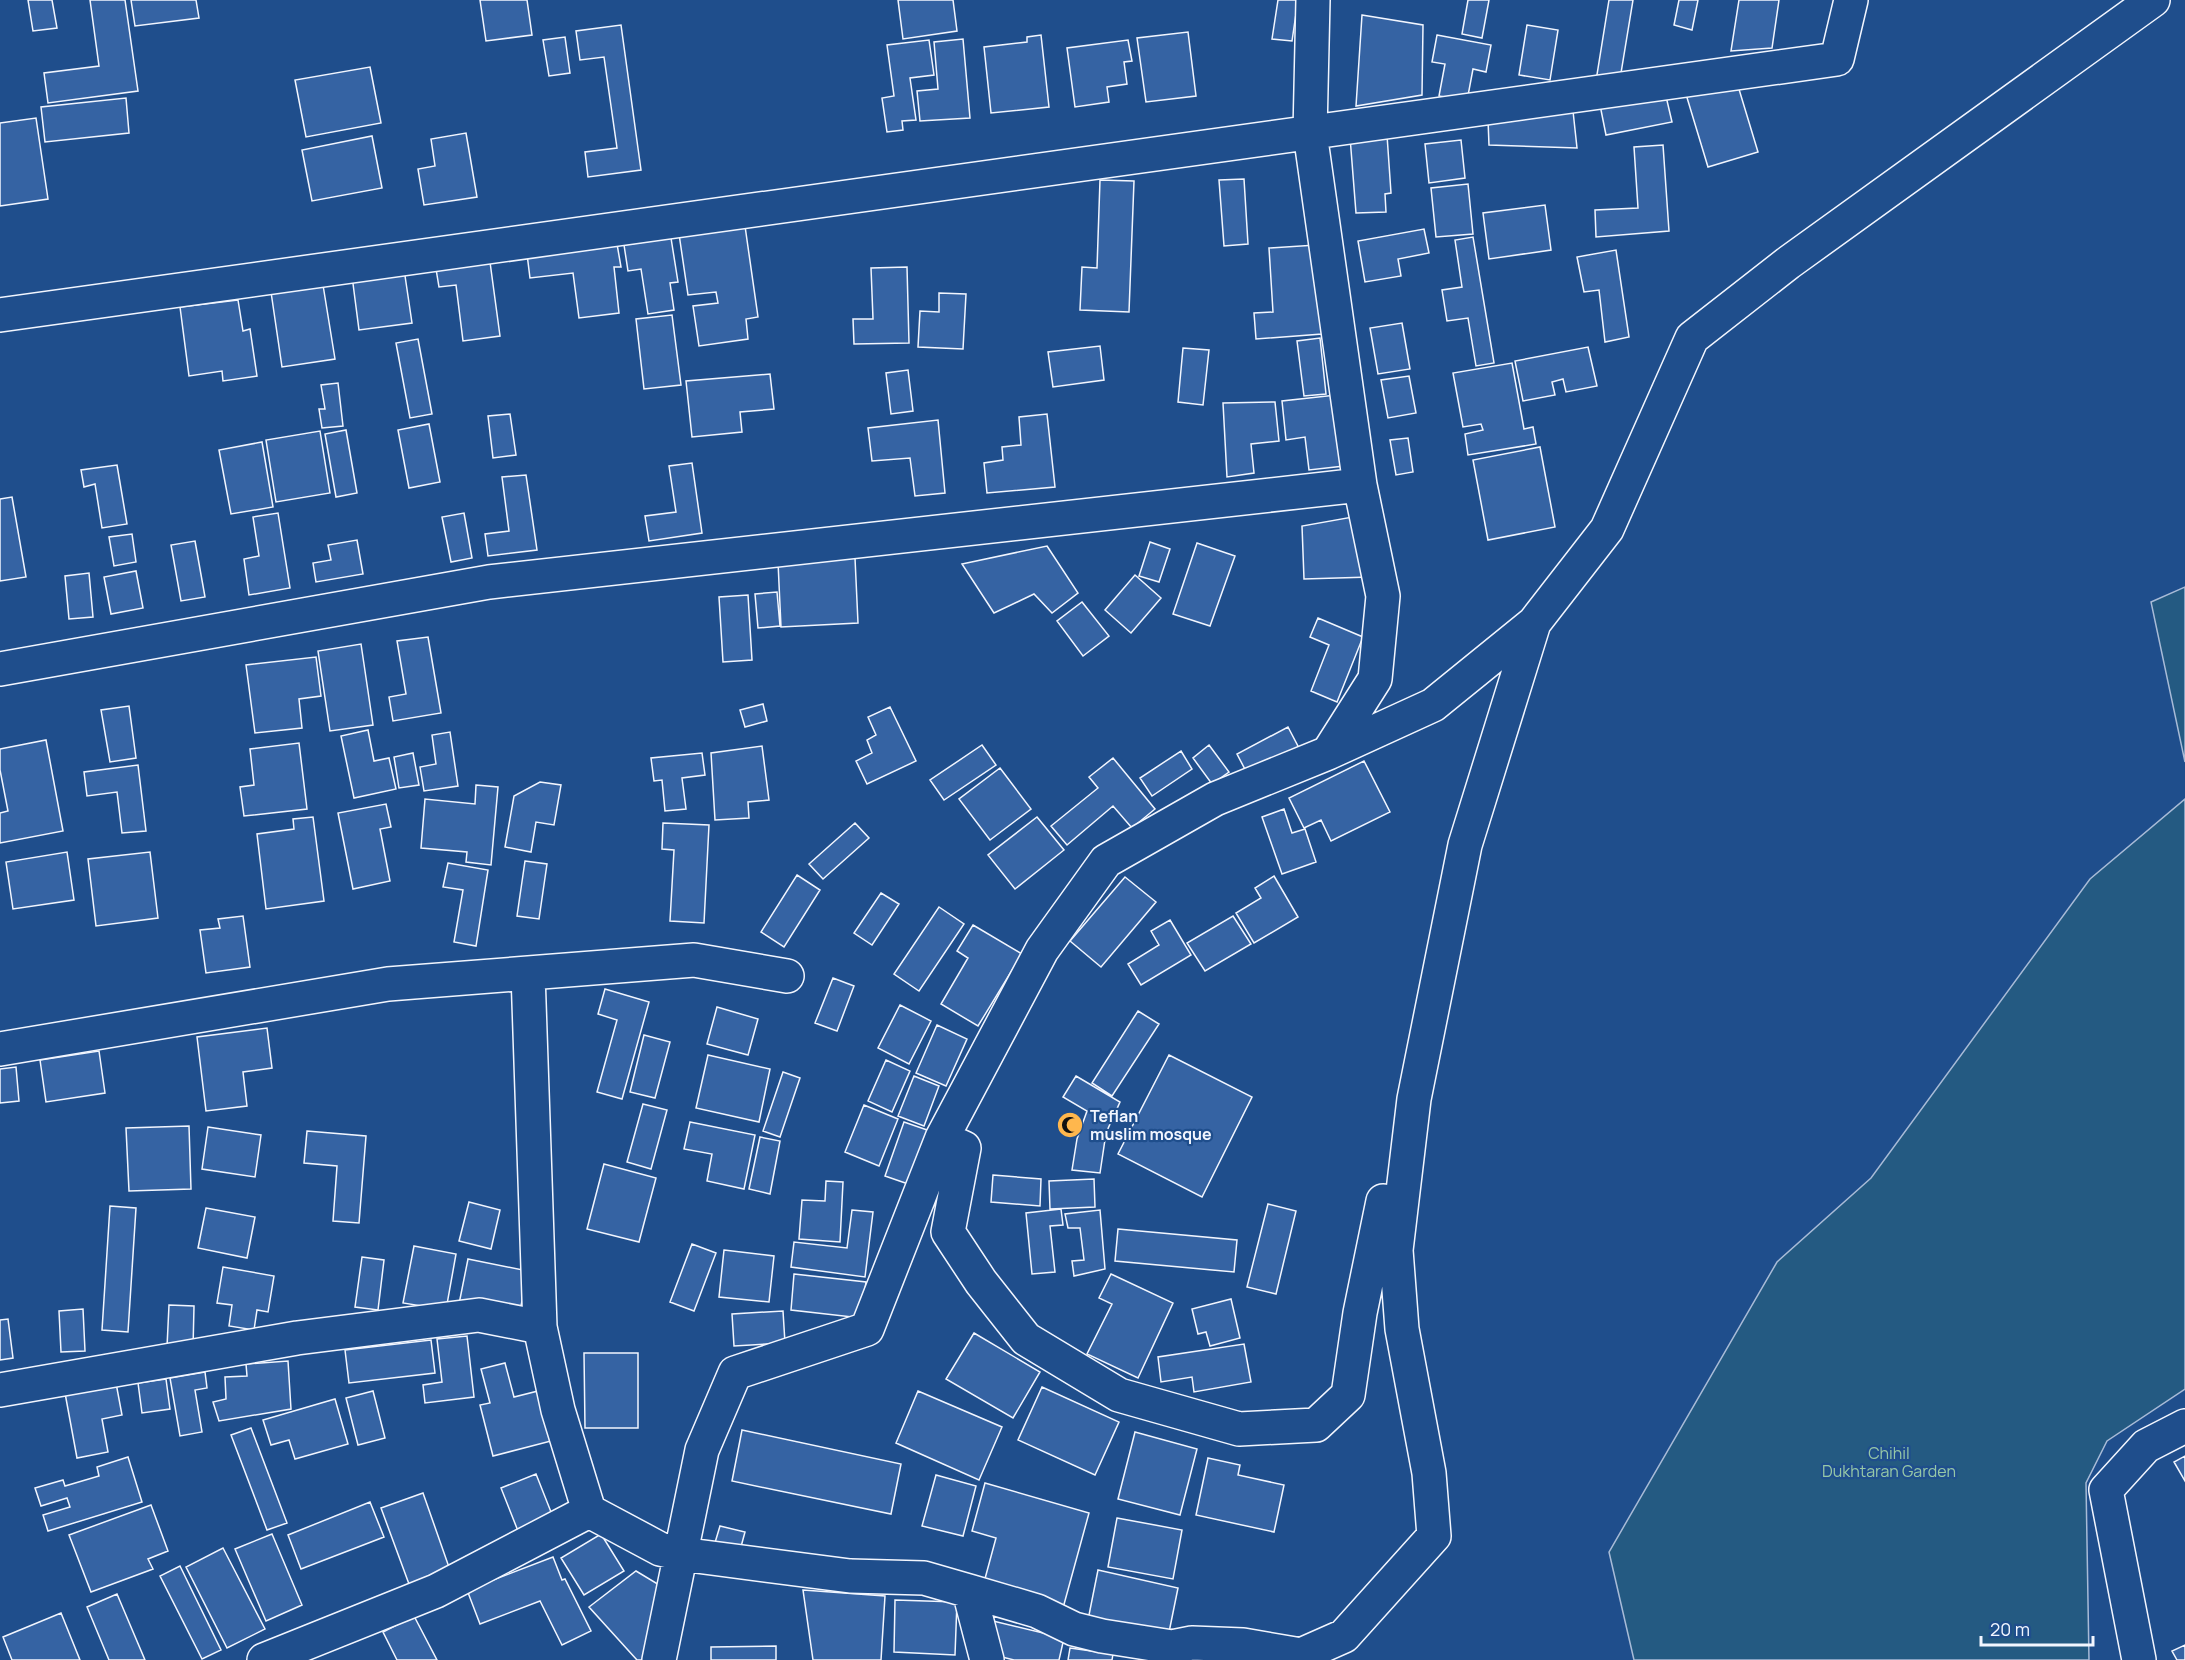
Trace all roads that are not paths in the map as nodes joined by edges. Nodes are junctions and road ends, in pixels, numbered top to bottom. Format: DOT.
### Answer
graph roads {
  1 [pos="1313,0"];
  2 [pos="1851,0"];
  3 [pos="2153,0"];
  4 [pos="1310,133"];
  5 [pos="0,315"];
  6 [pos="1360,484"];
  7 [pos="1534,623"];
  8 [pos="0,669"];
  9 [pos="1328,753"];
  10 [pos="528,974"];
  11 [pos="787,976"];
  12 [pos="0,1049"];
  13 [pos="1414,1099"];
  14 [pos="942,1138"];
  15 [pos="540,1327"];
  16 [pos="0,1390"];
  17 [pos="2185,1426"];
  18 [pos="589,1511"];
  19 [pos="681,1554"];
  20 [pos="969,1591"];
  21 [pos="264,1660"];
  22 [pos="659,1660"];
  23 [pos="987,1660"];
  24 [pos="2139,1660"];
  1 -- 4 [label="street"];
  2 -- 4 [label="street"];
  3 -- 7 [label="street"];
  4 -- 5 [label="street"];
  4 -- 6 [label="street"];
  6 -- 8 [label="street"];
  6 -- 9 [label="street"];
  7 -- 9 [label="street"];
  7 -- 13 [label="street"];
  9 -- 14 [label="street"];
  10 -- 11 [label="street"];
  10 -- 12 [label="street"];
  10 -- 15 [label="street"];
  13 -- 14 [label="street"];
  13 -- 20 [label="street"];
  14 -- 19 [label="street"];
  15 -- 16 [label="street"];
  15 -- 18 [label="street"];
  17 -- 24 [label="street"];
  18 -- 19 [label="street"];
  18 -- 21 [label="street"];
  19 -- 20 [label="street"];
  19 -- 22 [label="street"];
  20 -- 23 [label="street"];
}
